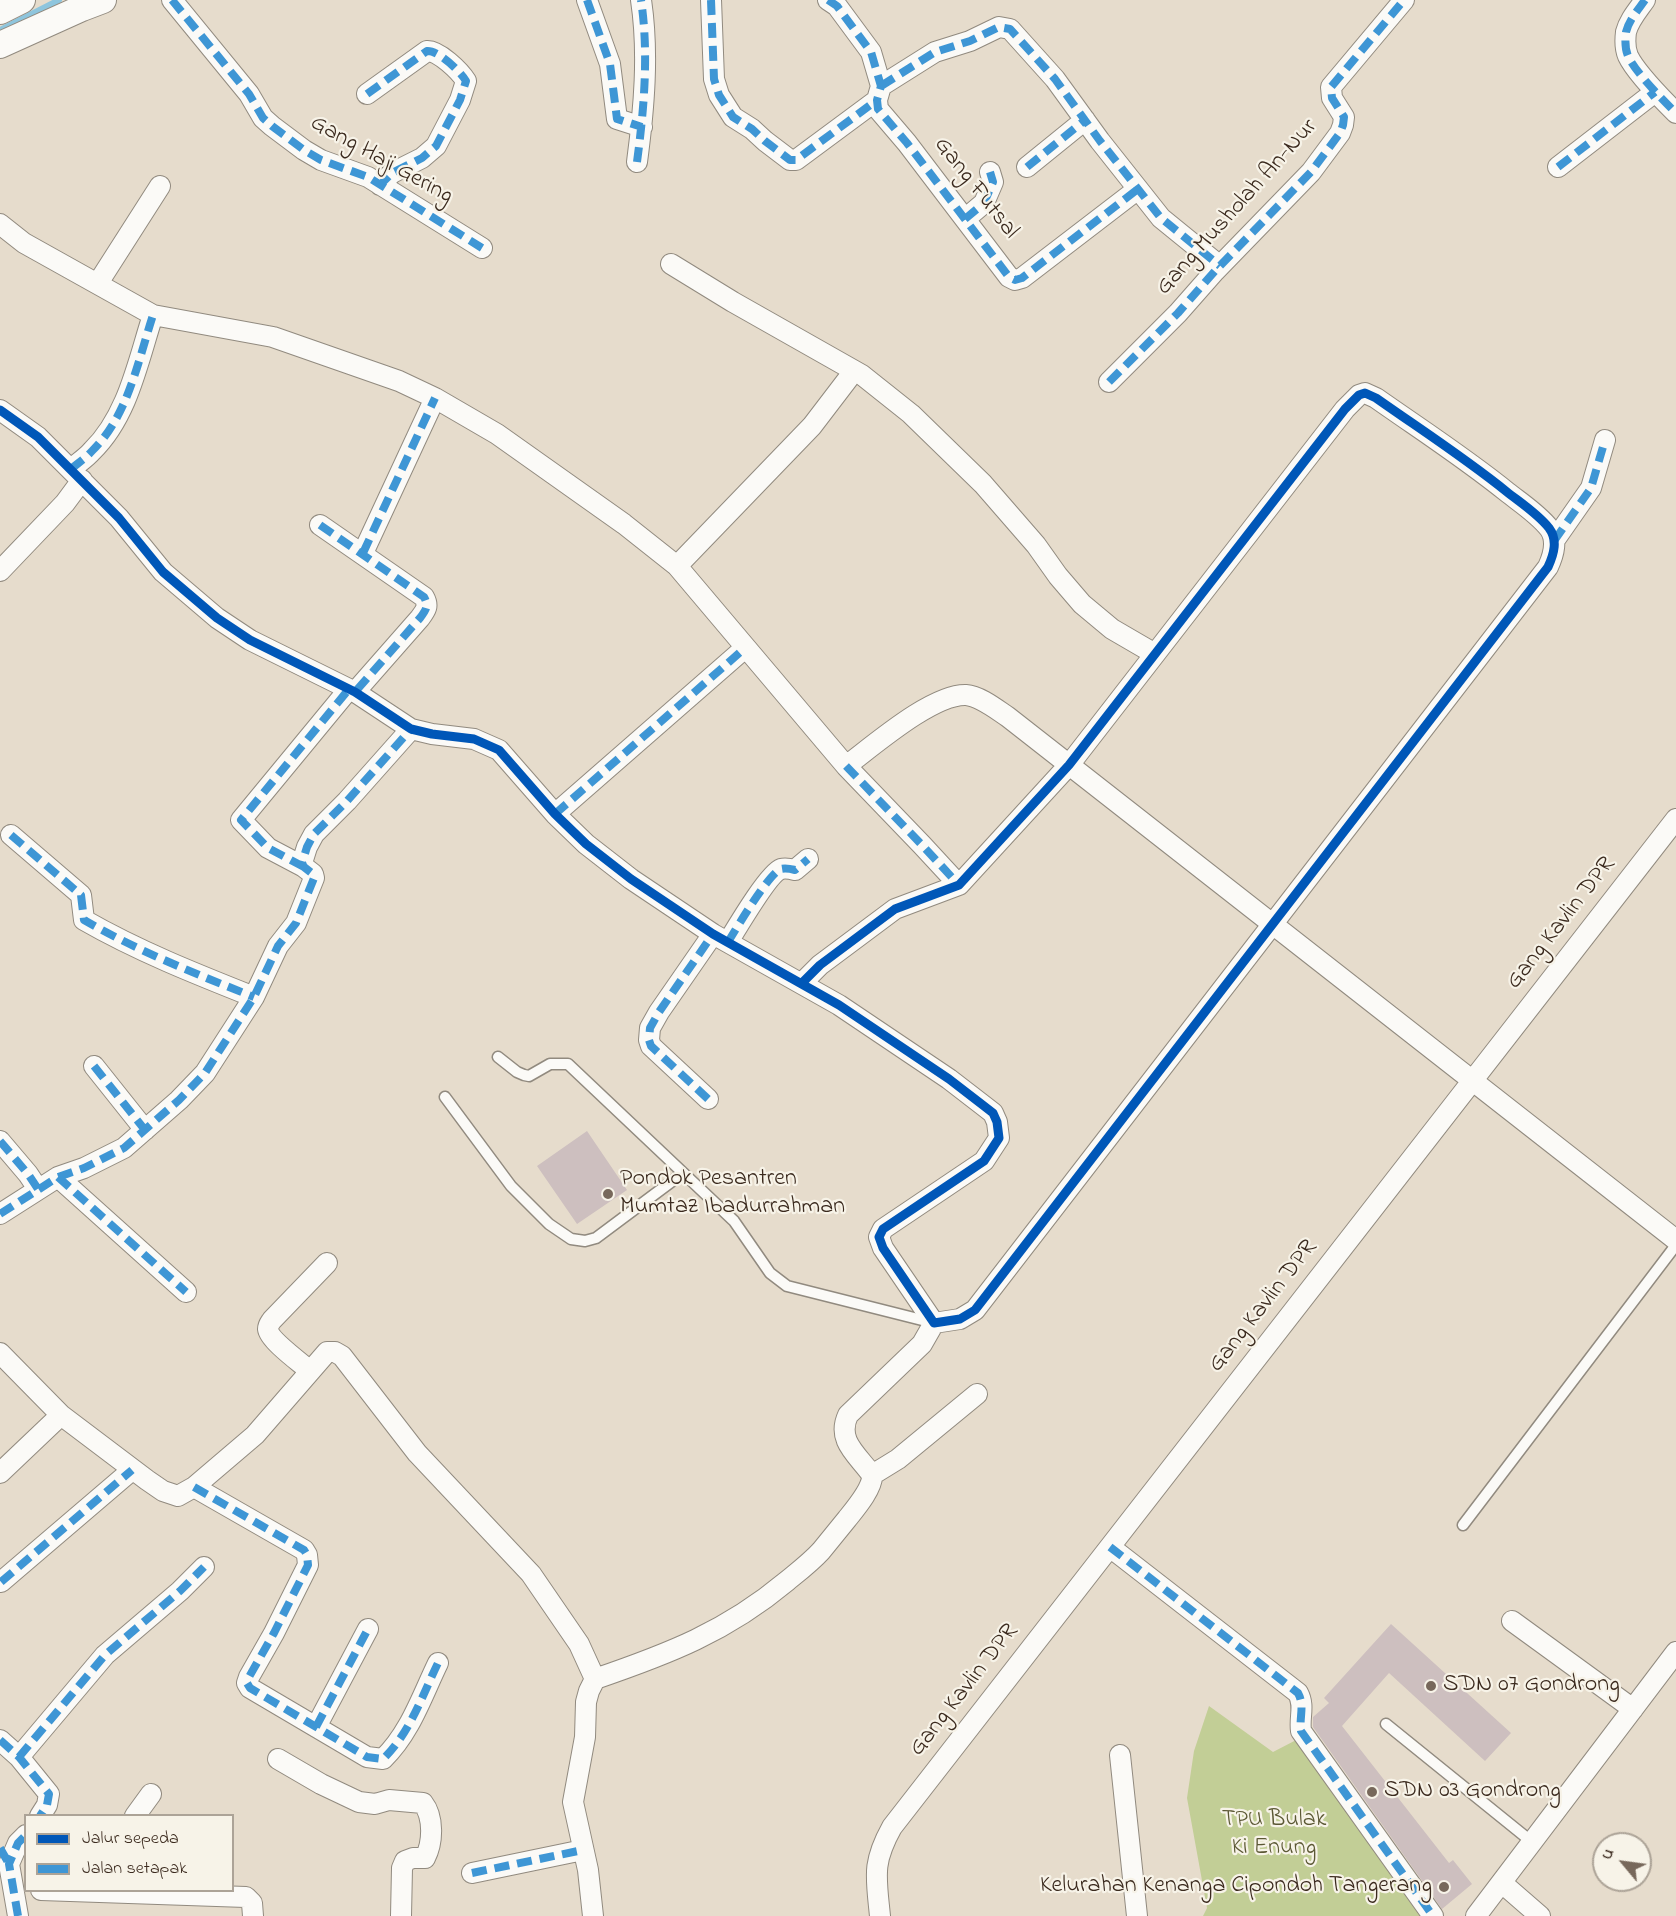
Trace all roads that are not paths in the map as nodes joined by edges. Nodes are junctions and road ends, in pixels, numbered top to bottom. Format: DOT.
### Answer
graph roads {
  1 [pos="22,0"];
  2 [pos="103,0"];
  3 [pos="172,0"];
  4 [pos="587,0"];
  5 [pos="641,0"];
  6 [pos="711,0"];
  7 [pos="828,0"];
  8 [pos="1404,0"];
  9 [pos="1645,0"];
  10 [pos="0,11"];
  11 [pos="0,45"];
  12 [pos="1655,92"];
  13 [pos="879,93"];
  14 [pos="367,94"];
  15 [pos="1676,113"];
  16 [pos="1085,120"];
  17 [pos="642,127"];
  18 [pos="637,162"];
  19 [pos="1558,167"];
  20 [pos="1027,168"];
  21 [pos="990,172"];
  22 [pos="380,185"];
  23 [pos="160,186"];
  24 [pos="1138,189"];
  25 [pos="965,219"];
  26 [pos="0,224"];
  27 [pos="482,248"];
  28 [pos="671,264"];
  29 [pos="1220,266"];
  30 [pos="98,283"];
  31 [pos="153,315"];
  32 [pos="854,371"];
  33 [pos="1109,382"];
  34 [pos="435,398"];
  35 [pos="0,410"];
  36 [pos="1605,440"];
  37 [pos="76,475"];
  38 [pos="320,525"];
  39 [pos="1554,541"];
  40 [pos="363,553"];
  41 [pos="677,566"];
  42 [pos="0,571"];
  43 [pos="745,648"];
  44 [pos="1155,654"];
  45 [pos="352,690"];
  46 [pos="411,729"];
  47 [pos="1069,765"];
  48 [pos="846,766"];
  49 [pos="555,814"];
  50 [pos="1676,819"];
  51 [pos="11,835"];
  52 [pos="808,859"];
  53 [pos="304,867"];
  54 [pos="959,885"];
  55 [pos="1272,923"];
  56 [pos="720,938"];
  57 [pos="802,984"];
  58 [pos="254,997"];
  59 [pos="498,1057"];
  60 [pos="94,1066"];
  61 [pos="1473,1079"];
  62 [pos="445,1097"];
  63 [pos="708,1099"];
  64 [pos="145,1130"];
  65 [pos="0,1141"];
  66 [pos="683,1173"];
  67 [pos="58,1177"];
  68 [pos="38,1189"];
  69 [pos="0,1214"];
  70 [pos="1676,1240"];
  71 [pos="1676,1245"];
  72 [pos="327,1263"];
  73 [pos="186,1292"];
  74 [pos="934,1323"];
  75 [pos="0,1353"];
  76 [pos="310,1371"];
  77 [pos="977,1394"];
  78 [pos="61,1415"];
  79 [pos="132,1470"];
  80 [pos="0,1473"];
  81 [pos="872,1475"];
  82 [pos="194,1487"];
  83 [pos="1463,1525"];
  84 [pos="1110,1547"];
  85 [pos="204,1567"];
  86 [pos="1,1582"];
  87 [pos="1512,1621"];
  88 [pos="368,1629"];
  89 [pos="1676,1652"];
  90 [pos="438,1663"];
  91 [pos="595,1679"];
  92 [pos="1633,1709"];
  93 [pos="1386,1724"];
  94 [pos="316,1727"];
  95 [pos="0,1740"];
  96 [pos="1120,1755"];
  97 [pos="18,1757"];
  98 [pos="278,1759"];
  99 [pos="151,1794"];
  100 [pos="41,1814"];
  101 [pos="136,1814"];
  102 [pos="24,1837"];
  103 [pos="1532,1842"];
  104 [pos="583,1850"];
  105 [pos="4,1856"];
  106 [pos="472,1873"];
  107 [pos="1502,1883"];
  108 [pos="13,1890"];
  109 [pos="103,1892"];
  110 [pos="188,1893"];
  111 [pos="18,1916"];
  112 [pos="253,1916"];
  113 [pos="401,1916"];
  114 [pos="593,1916"];
  115 [pos="880,1916"];
  116 [pos="1137,1916"];
  117 [pos="1433,1916"];
  118 [pos="1476,1916"];
  119 [pos="1540,1916"];
  1 -- 10 [label="street"];
  2 -- 11 [label="street"];
  3 -- 22 [label="street, Gang Haji Gering"];
  4 -- 17 [label="street"];
  5 -- 17 [label="street"];
  6 -- 13 [label="street"];
  7 -- 13 [label="street, Gang Futsal"];
  8 -- 29 [label="street, Gang Musholah An-Nur"];
  9 -- 12 [label="street"];
  12 -- 15 [label="street"];
  12 -- 19 [label="street"];
  13 -- 16 [label="street"];
  13 -- 25 [label="street, Gang Futsal"];
  14 -- 22 [label="street"];
  16 -- 20 [label="street"];
  16 -- 24 [label="street"];
  17 -- 18 [label="street"];
  21 -- 25 [label="street"];
  22 -- 27 [label="street, Gang Haji Gering"];
  23 -- 30 [label="street"];
  24 -- 25 [label="street, Gang Futsal"];
  24 -- 29 [label="street"];
  26 -- 30 [label="street"];
  28 -- 32 [label="street"];
  29 -- 33 [label="street, Gang Musholah An-Nur"];
  30 -- 31 [label="street"];
  31 -- 34 [label="street"];
  31 -- 37 [label="street"];
  32 -- 41 [label="street"];
  32 -- 44 [label="street"];
  34 -- 40 [label="street"];
  34 -- 41 [label="street"];
  35 -- 37 [label="street"];
  36 -- 39 [label="street"];
  37 -- 42 [label="street"];
  37 -- 45 [label="street"];
  38 -- 40 [label="street"];
  39 -- 44 [label="street"];
  39 -- 55 [label="street"];
  40 -- 45 [label="street"];
  41 -- 43 [label="street"];
  43 -- 48 [label="street"];
  43 -- 49 [label="street"];
  44 -- 47 [label="street"];
  45 -- 46 [label="street"];
  45 -- 53 [label="street"];
  46 -- 49 [label="street"];
  46 -- 53 [label="street"];
  47 -- 48 [label="street"];
  47 -- 54 [label="street"];
  47 -- 55 [label="street"];
  48 -- 54 [label="street"];
  49 -- 56 [label="street"];
  50 -- 61 [label="street, Gang Kavlin DPR"];
  51 -- 58 [label="street"];
  52 -- 56 [label="street"];
  53 -- 58 [label="street"];
  54 -- 57 [label="street"];
  55 -- 61 [label="street"];
  55 -- 74 [label="street"];
  56 -- 57 [label="street"];
  56 -- 63 [label="street"];
  57 -- 74 [label="street"];
  58 -- 64 [label="street"];
  59 -- 66 [label="lane"];
  60 -- 64 [label="street"];
  61 -- 70 [label="street"];
  61 -- 84 [label="street, Gang Kavlin DPR"];
  62 -- 66 [label="lane"];
  64 -- 67 [label="street"];
  65 -- 68 [label="street"];
  66 -- 74 [label="lane"];
  67 -- 68 [label="street"];
  67 -- 73 [label="street"];
  68 -- 69 [label="street"];
  71 -- 83 [label="lane"];
  72 -- 76 [label="street"];
  74 -- 81 [label="street"];
  75 -- 78 [label="street"];
  76 -- 82 [label="street"];
  76 -- 91 [label="street"];
  77 -- 81 [label="street"];
  78 -- 79 [label="street"];
  78 -- 80 [label="street"];
  79 -- 82 [label="street"];
  79 -- 86 [label="street"];
  81 -- 91 [label="street"];
  82 -- 94 [label="street"];
  84 -- 115 [label="street, Gang Kavlin DPR"];
  84 -- 117 [label="street"];
  85 -- 97 [label="street"];
  87 -- 92 [label="street"];
  88 -- 94 [label="street"];
  89 -- 92 [label="street"];
  90 -- 94 [label="street"];
  91 -- 104 [label="street"];
  92 -- 103 [label="street"];
  93 -- 103 [label="lane"];
  95 -- 97 [label="street"];
  96 -- 116 [label="street"];
  97 -- 100 [label="street"];
  98 -- 113 [label="street"];
  99 -- 101 [label="street"];
  102 -- 105 [label="street"];
  103 -- 107 [label="street"];
  104 -- 106 [label="street"];
  104 -- 114 [label="street"];
  105 -- 108 [label="street"];
  107 -- 118 [label="street"];
  107 -- 119 [label="street"];
  108 -- 111 [label="street"];
  109 -- 110 [label="street"];
  110 -- 112 [label="street"];
}
